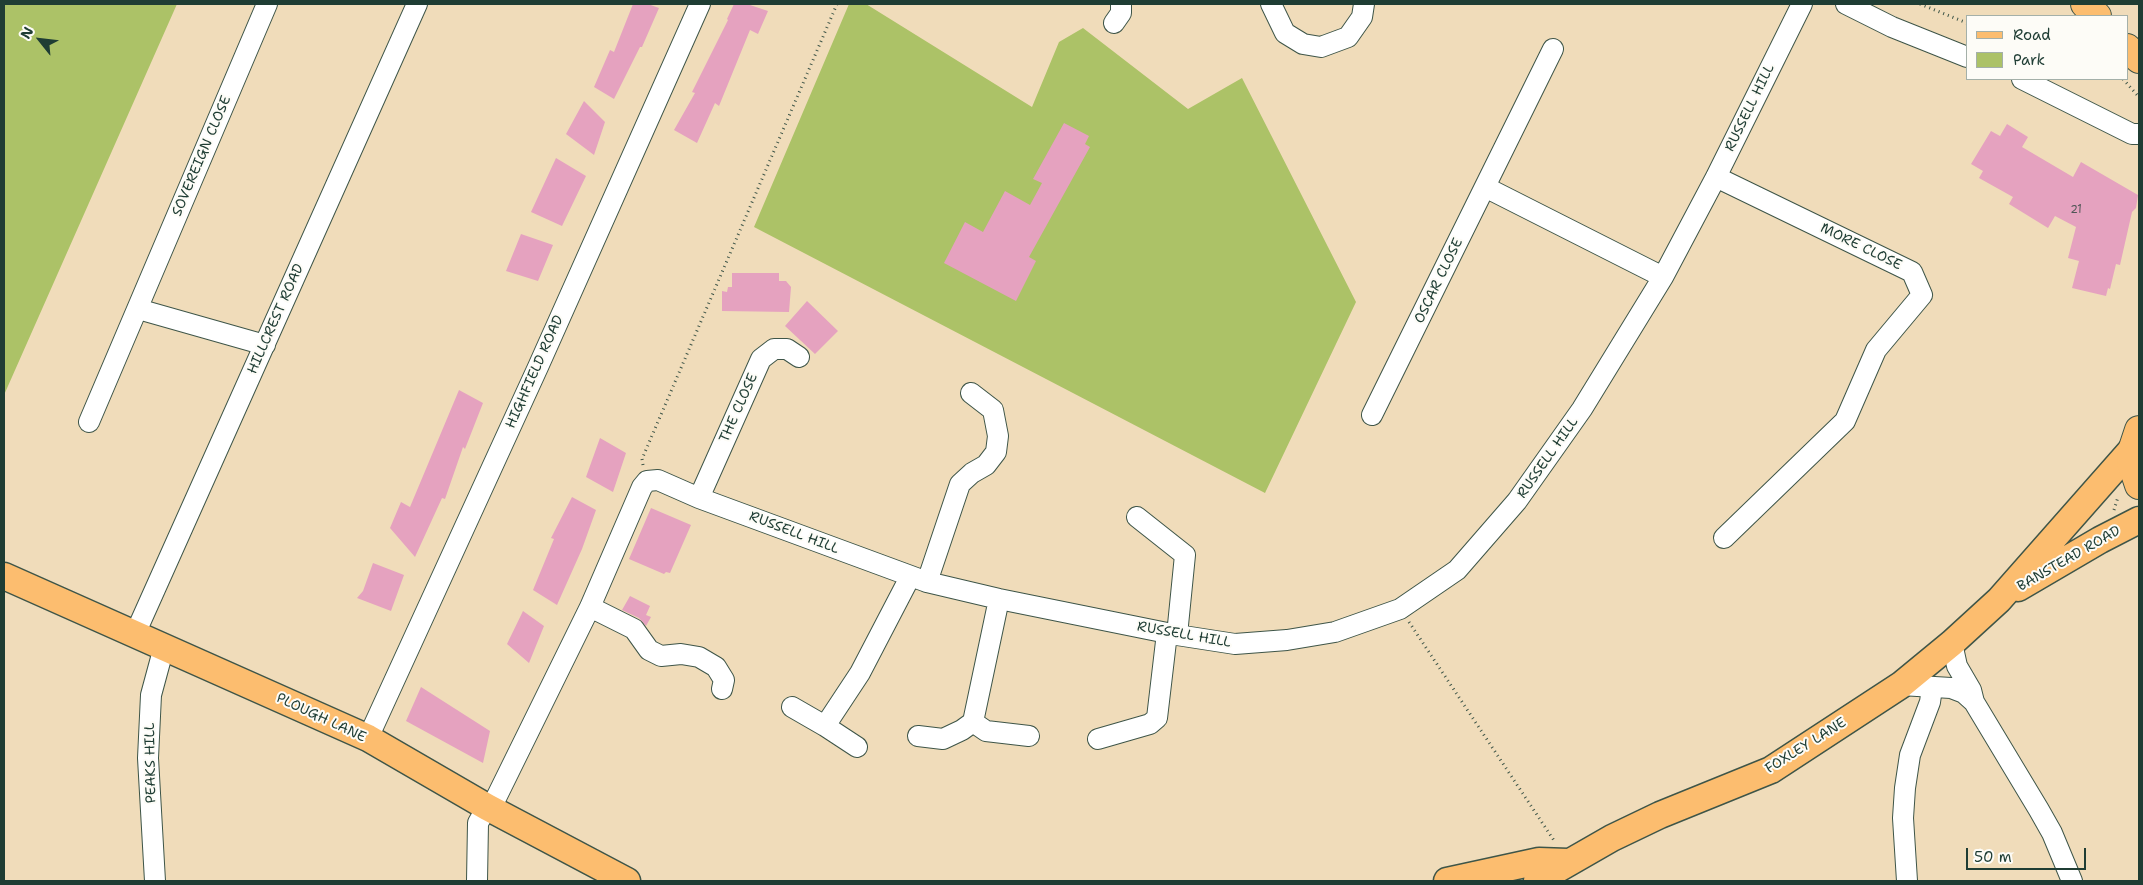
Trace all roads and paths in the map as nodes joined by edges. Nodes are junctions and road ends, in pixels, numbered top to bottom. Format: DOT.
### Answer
graph roads {
  1 [pos="267,4"];
  2 [pos="417,4"];
  3 [pos="700,4"];
  4 [pos="837,4"];
  5 [pos="1121,4"];
  6 [pos="1271,4"];
  7 [pos="1364,4"];
  8 [pos="1802,4"];
  9 [pos="1846,4"];
  10 [pos="1920,4"];
  11 [pos="2085,4"];
  12 [pos="2096,15"];
  13 [pos="1114,23"];
  14 [pos="1966,23"];
  15 [pos="1553,49"];
  16 [pos="1966,57"];
  17 [pos="2133,62"];
  18 [pos="2024,80"];
  19 [pos="2139,97"];
  20 [pos="2139,134"];
  21 [pos="1716,177"];
  22 [pos="1485,188"];
  23 [pos="1664,277"];
  24 [pos="138,309"];
  25 [pos="264,346"];
  26 [pos="799,357"];
  27 [pos="971,393"];
  28 [pos="1372,415"];
  29 [pos="89,422"];
  30 [pos="2136,439"];
  31 [pos="2108,477"];
  32 [pos="648,481"];
  33 [pos="2139,485"];
  34 [pos="699,498"];
  35 [pos="1137,517"];
  36 [pos="2066,522"];
  37 [pos="2135,522"];
  38 [pos="1724,538"];
  39 [pos="2100,540"];
  40 [pos="4,576"];
  41 [pos="918,579"];
  42 [pos="999,599"];
  43 [pos="1999,600"];
  44 [pos="590,607"];
  45 [pos="1400,610"];
  46 [pos="135,634"];
  47 [pos="1172,634"];
  48 [pos="1952,643"];
  49 [pos="164,647"];
  50 [pos="1901,685"];
  51 [pos="1932,688"];
  52 [pos="722,689"];
  53 [pos="1974,702"];
  54 [pos="792,708"];
  55 [pos="973,722"];
  56 [pos="825,726"];
  57 [pos="918,736"];
  58 [pos="1029,736"];
  59 [pos="368,738"];
  60 [pos="1098,739"];
  61 [pos="857,747"];
  62 [pos="487,808"];
  63 [pos="1569,862"];
  64 [pos="156,881"];
  65 [pos="477,881"];
  66 [pos="628,881"];
  67 [pos="1446,881"];
  68 [pos="1537,881"];
  69 [pos="1907,881"];
  70 [pos="2072,881"];
  1 -- 24 [label="street, SOVEREIGN CLOSE"];
  2 -- 25 [label="street, HILLCREST ROAD"];
  3 -- 59 [label="street, HIGHFIELD ROAD"];
  4 -- 32 [label="path"];
  5 -- 13 [label="street"];
  6 -- 7 [label="street"];
  8 -- 21 [label="street, RUSSELL HILL"];
  9 -- 16 [label="street"];
  10 -- 14 [label="path"];
  11 -- 12 [label="highway"];
  15 -- 22 [label="street, OSCAR CLOSE"];
  17 -- 19 [label="path"];
  18 -- 20 [label="street"];
  21 -- 23 [label="street, RUSSELL HILL"];
  21 -- 38 [label="street, MORE CLOSE"];
  22 -- 23 [label="street"];
  22 -- 28 [label="street, OSCAR CLOSE"];
  23 -- 45 [label="street, RUSSELL HILL"];
  24 -- 25 [label="street"];
  24 -- 29 [label="street, SOVEREIGN CLOSE"];
  25 -- 46 [label="street, HILLCREST ROAD"];
  26 -- 34 [label="street, THE CLOSE"];
  27 -- 41 [label="street"];
  30 -- 31 [label="main road"];
  30 -- 33 [label="highway"];
  31 -- 36 [label="main road"];
  31 -- 37 [label="path"];
  32 -- 34 [label="street, RUSSELL HILL"];
  32 -- 44 [label="street"];
  34 -- 41 [label="street, RUSSELL HILL"];
  35 -- 47 [label="street"];
  36 -- 39 [label="street"];
  36 -- 43 [label="main road"];
  37 -- 39 [label="main road, BANSTEAD ROAD"];
  39 -- 43 [label="main road, BANSTEAD ROAD"];
  40 -- 46 [label="main road, PLOUGH LANE"];
  41 -- 42 [label="street, RUSSELL HILL"];
  41 -- 56 [label="street"];
  42 -- 47 [label="street, RUSSELL HILL"];
  42 -- 55 [label="street"];
  43 -- 48 [label="main road, FOXLEY LANE"];
  44 -- 52 [label="street"];
  44 -- 62 [label="street"];
  45 -- 47 [label="street, RUSSELL HILL"];
  45 -- 63 [label="path"];
  46 -- 49 [label="main road, PLOUGH LANE"];
  47 -- 60 [label="street"];
  48 -- 50 [label="main road, FOXLEY LANE"];
  48 -- 53 [label="street"];
  49 -- 59 [label="main road, PLOUGH LANE"];
  49 -- 64 [label="street, PEAKS HILL"];
  50 -- 51 [label="street"];
  50 -- 63 [label="main road, FOXLEY LANE"];
  51 -- 53 [label="street"];
  51 -- 69 [label="street"];
  53 -- 70 [label="street"];
  54 -- 56 [label="street"];
  55 -- 57 [label="street"];
  55 -- 58 [label="street"];
  56 -- 61 [label="street"];
  59 -- 62 [label="main road, PLOUGH LANE"];
  62 -- 65 [label="street"];
  62 -- 66 [label="main road, PLOUGH LANE"];
  63 -- 67 [label="main road"];
  63 -- 68 [label="main road, FOXLEY LANE"];
}
